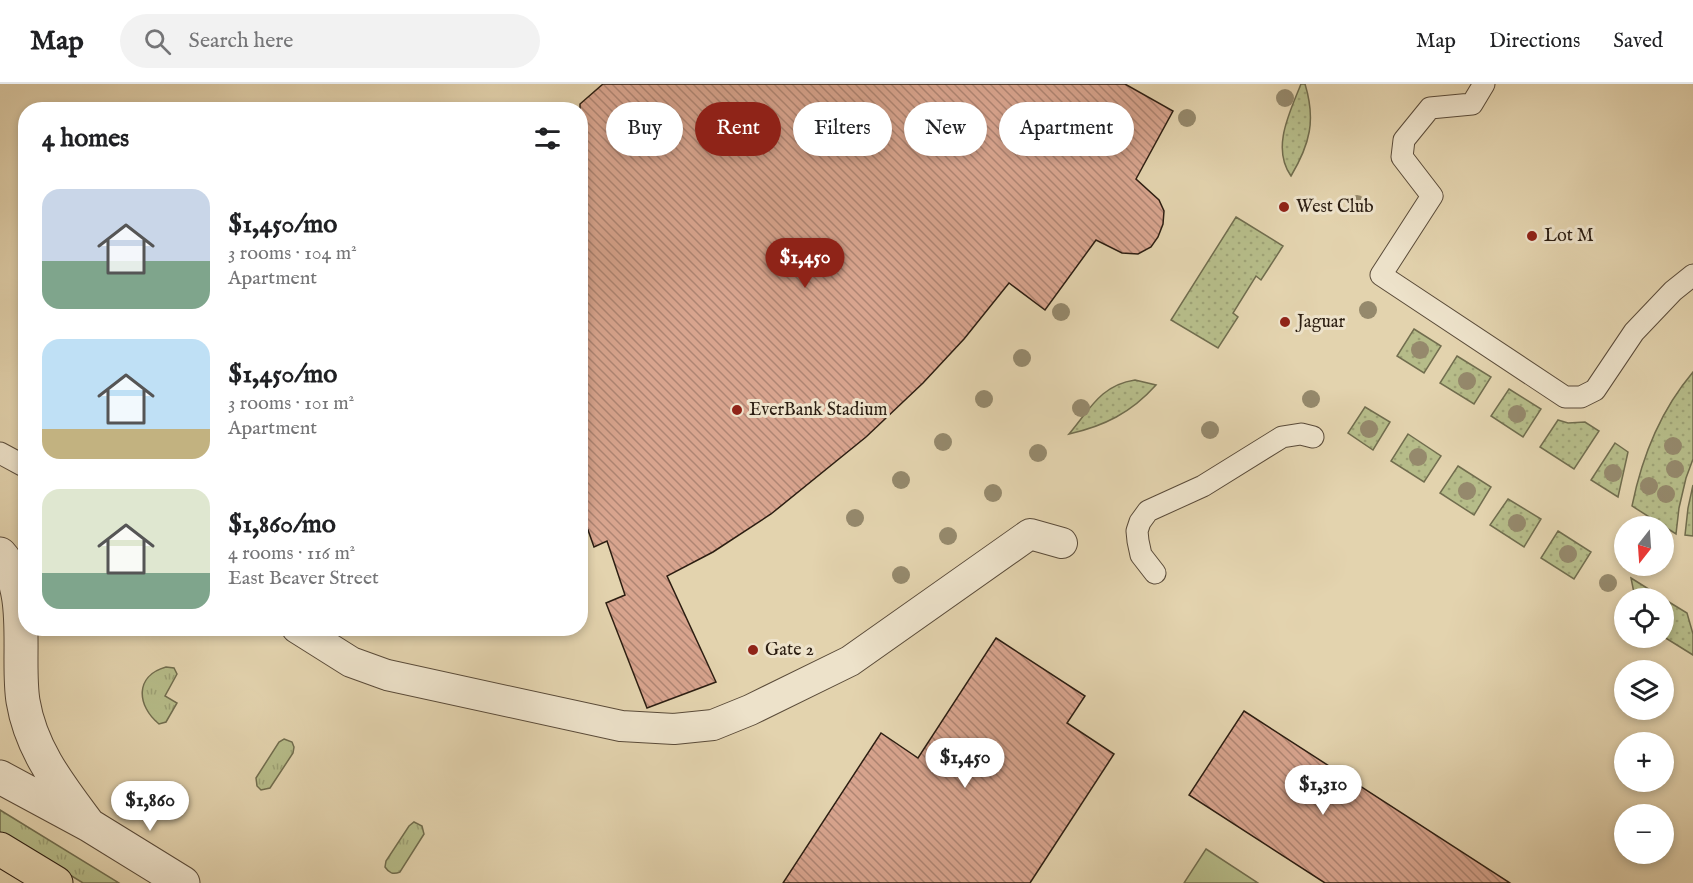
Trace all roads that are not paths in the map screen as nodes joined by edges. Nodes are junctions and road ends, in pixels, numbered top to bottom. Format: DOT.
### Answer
graph roads {
  1 [pos="1484,84"];
  2 [pos="1693,275"];
  3 [pos="1313,437"];
  4 [pos="0,453"];
  5 [pos="18,463"];
  6 [pos="1062,543"];
  7 [pos="0,554"];
  8 [pos="1155,573"];
  9 [pos="18,599"];
  10 [pos="21,636"];
  11 [pos="310,636"];
  12 [pos="0,777"];
  13 [pos="89,825"];
  14 [pos="0,849"];
  15 [pos="56,883"];
  16 [pos="183,883"];
  1 -- 2 [label="lane"];
  3 -- 8 [label="lane"];
  4 -- 5 [label="lane"];
  6 -- 11 [label="street"];
  7 -- 9 [label="street"];
  10 -- 13 [label="street"];
  12 -- 13 [label="street"];
  13 -- 16 [label="street"];
  14 -- 15 [label="highway"];
}
